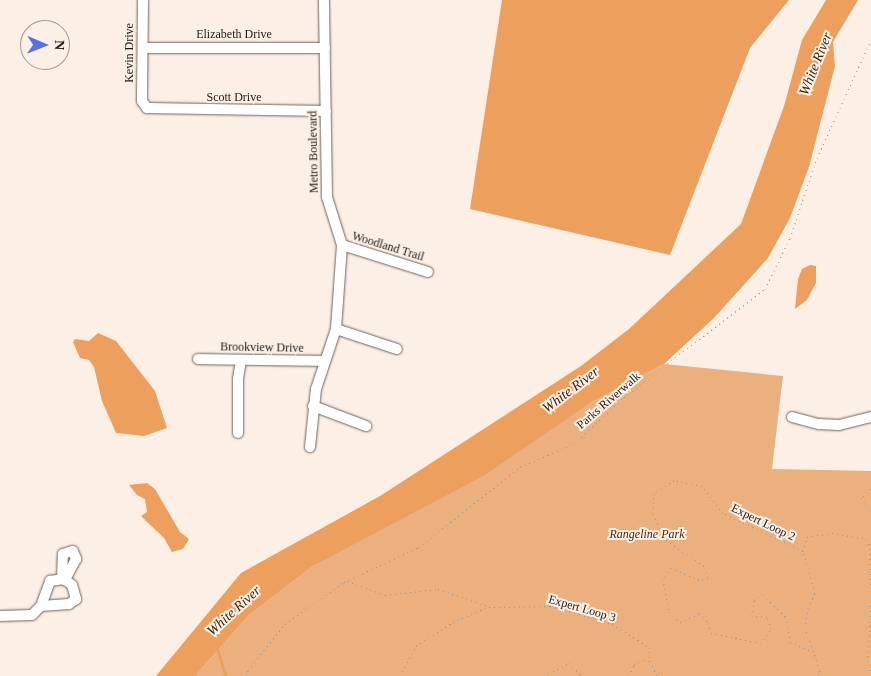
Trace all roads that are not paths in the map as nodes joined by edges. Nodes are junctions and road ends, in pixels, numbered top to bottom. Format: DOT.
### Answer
graph roads {
  1 [pos="143,0"];
  2 [pos="324,0"];
  3 [pos="143,48"];
  4 [pos="325,48"];
  5 [pos="144,105"];
  6 [pos="326,111"];
  7 [pos="342,245"];
  8 [pos="428,272"];
  9 [pos="336,329"];
  10 [pos="397,349"];
  11 [pos="198,359"];
  12 [pos="241,360"];
  13 [pos="326,361"];
  14 [pos="313,406"];
  15 [pos="792,417"];
  16 [pos="871,417"];
  17 [pos="366,426"];
  18 [pos="238,433"];
  19 [pos="310,447"];
  20 [pos="41,606"];
  21 [pos="0,616"];
  1 -- 3 [label="street, Kevin Drive"];
  2 -- 4 [label="street, Metro Boulevard"];
  3 -- 4 [label="street, Elizabeth Drive"];
  3 -- 5 [label="street, Kevin Drive"];
  4 -- 6 [label="street, Metro Boulevard"];
  5 -- 6 [label="street, Scott Drive"];
  6 -- 7 [label="street, Metro Boulevard"];
  7 -- 8 [label="street, Woodland Trail"];
  7 -- 9 [label="street, Metro Boulevard"];
  9 -- 10 [label="street"];
  9 -- 13 [label="street, Metro Boulevard"];
  11 -- 12 [label="street, Brookview Drive"];
  12 -- 13 [label="street, Brookview Drive"];
  12 -- 18 [label="street"];
  13 -- 14 [label="street, Metro Boulevard"];
  14 -- 17 [label="street"];
  14 -- 19 [label="street, Metro Boulevard"];
  15 -- 16 [label="street"];
  20 -- 20 [label="street"];
  20 -- 21 [label="street"];
}
